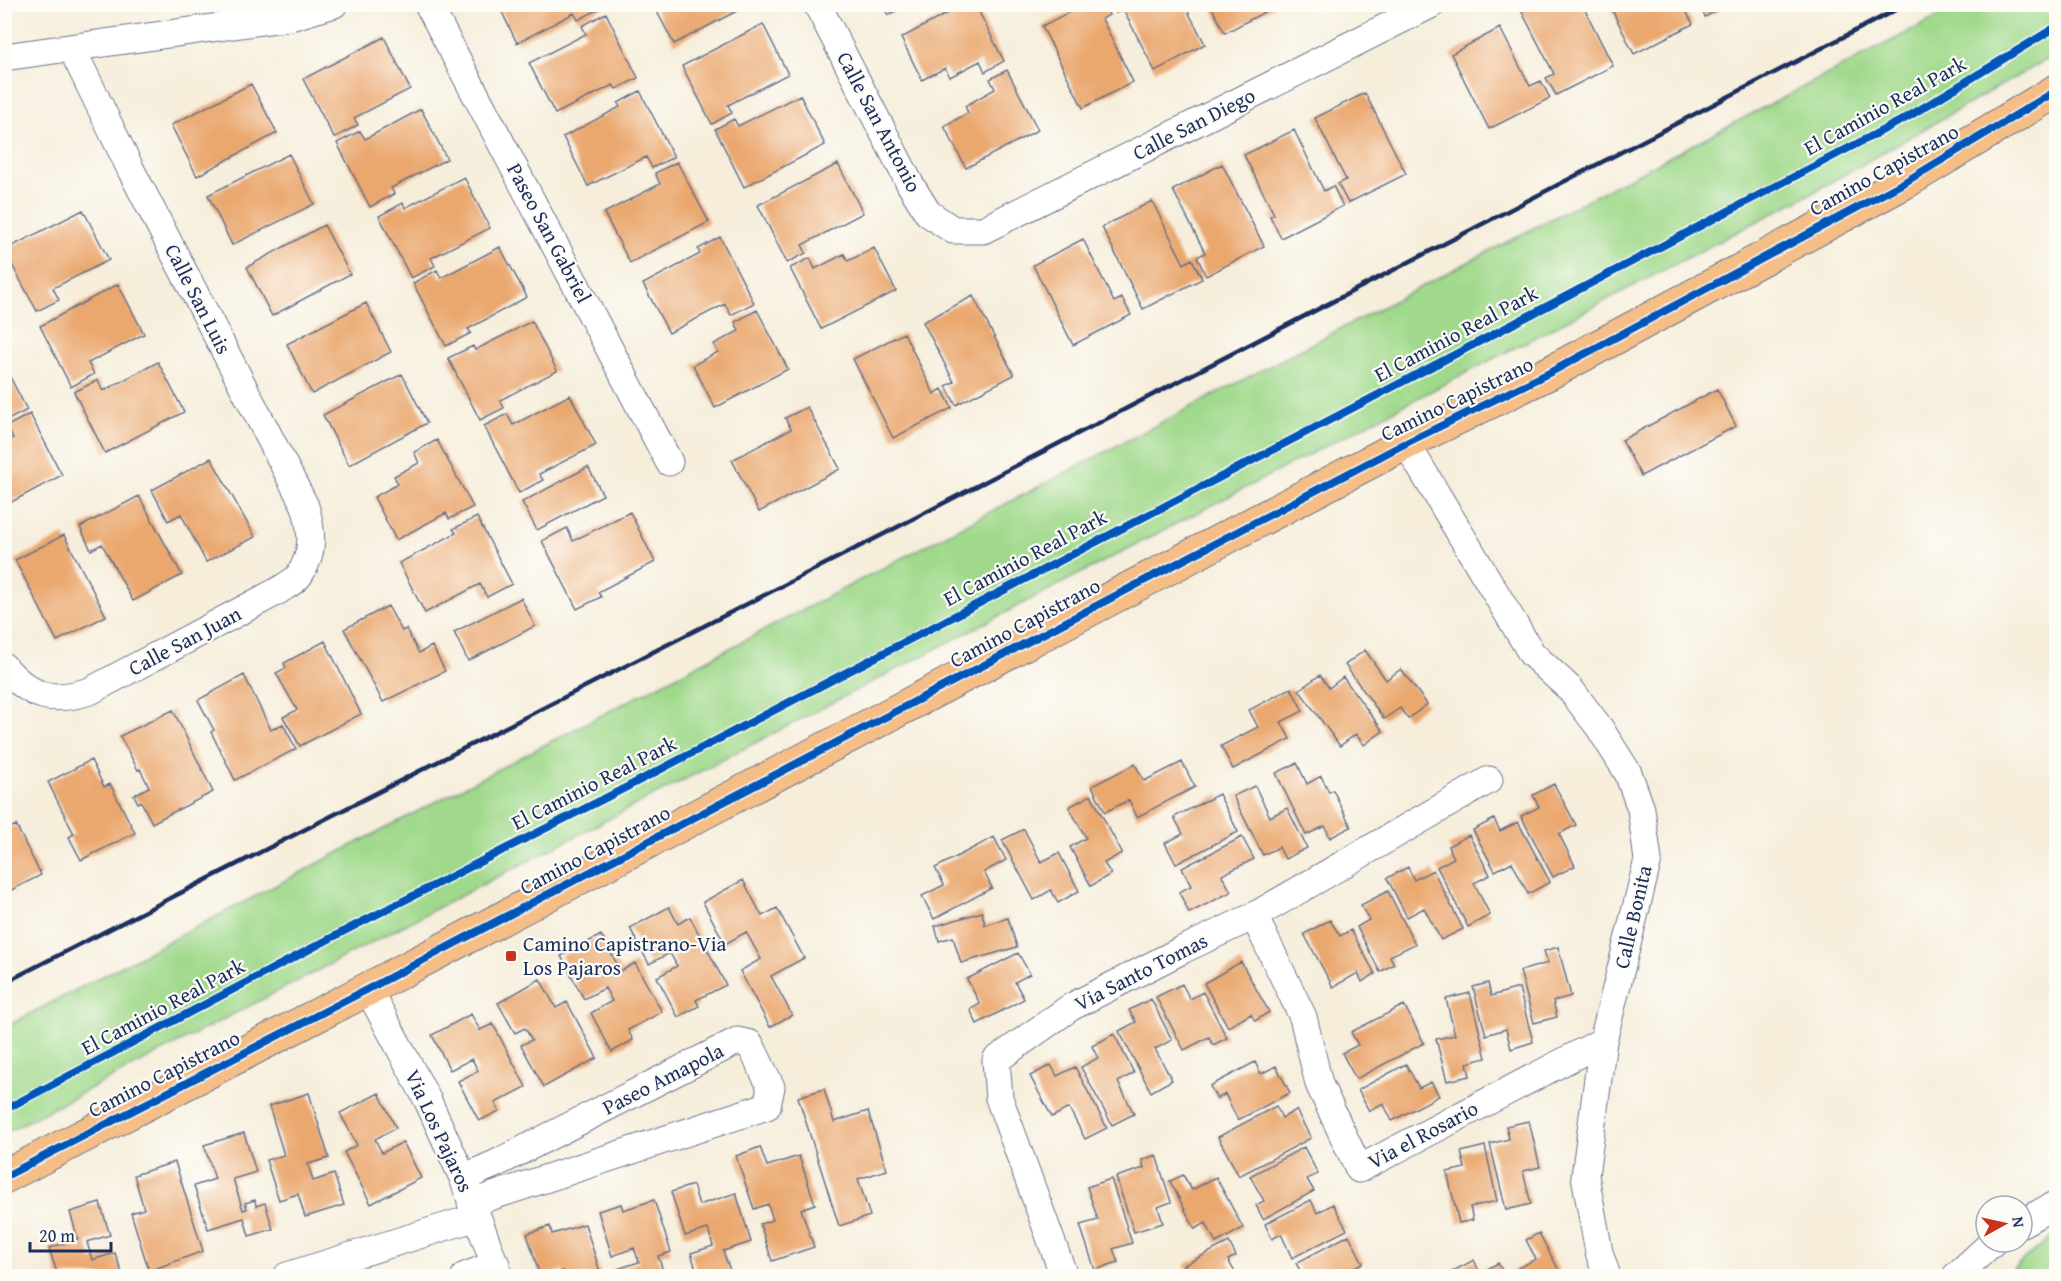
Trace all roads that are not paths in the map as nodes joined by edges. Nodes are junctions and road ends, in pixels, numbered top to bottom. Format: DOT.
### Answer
graph roads {
  1 [pos="334,4"];
  2 [pos="428,4"];
  3 [pos="817,4"];
  4 [pos="1432,4"];
  5 [pos="72,49"];
  6 [pos="4,57"];
  7 [pos="2056,91"];
  8 [pos="952,230"];
  9 [pos="1406,443"];
  10 [pos="669,462"];
  11 [pos="310,552"];
  12 [pos="4,667"];
  13 [pos="1489,780"];
  14 [pos="1254,916"];
  15 [pos="368,989"];
  16 [pos="1603,1041"];
  17 [pos="4,1176"];
  18 [pos="470,1199"];
  19 [pos="2056,1204"];
  20 [pos="2034,1216"];
  21 [pos="1980,1254"];
  22 [pos="498,1270"];
  23 [pos="287,1276"];
  24 [pos="465,1276"];
  25 [pos="1064,1276"];
  26 [pos="1607,1276"];
  27 [pos="1956,1276"];
  1 -- 5 [label="street"];
  2 -- 10 [label="street, Paseo San Gabriel"];
  3 -- 8 [label="street, Calle San Antonio"];
  4 -- 8 [label="street, Calle San Diego"];
  5 -- 6 [label="street"];
  5 -- 11 [label="street, Calle San Luis"];
  7 -- 9 [label="main road, Camino Capistrano"];
  9 -- 15 [label="main road, Camino Capistrano"];
  9 -- 16 [label="street, Calle Bonita"];
  11 -- 12 [label="street, Calle San Juan"];
  13 -- 14 [label="street, Via Santo Tomas"];
  14 -- 16 [label="street, Via el Rosario"];
  14 -- 25 [label="street, Via Santo Tomas"];
  15 -- 17 [label="main road, Camino Capistrano"];
  15 -- 18 [label="street, Via Los Pajaros"];
  16 -- 26 [label="street, Calle Bonita"];
  18 -- 18 [label="street, Paseo Amapola"];
  18 -- 22 [label="street, Via Los Pajaros"];
  18 -- 23 [label="street"];
  19 -- 20 [label="street"];
  21 -- 27 [label="street"];
  22 -- 24 [label="street"];
}
